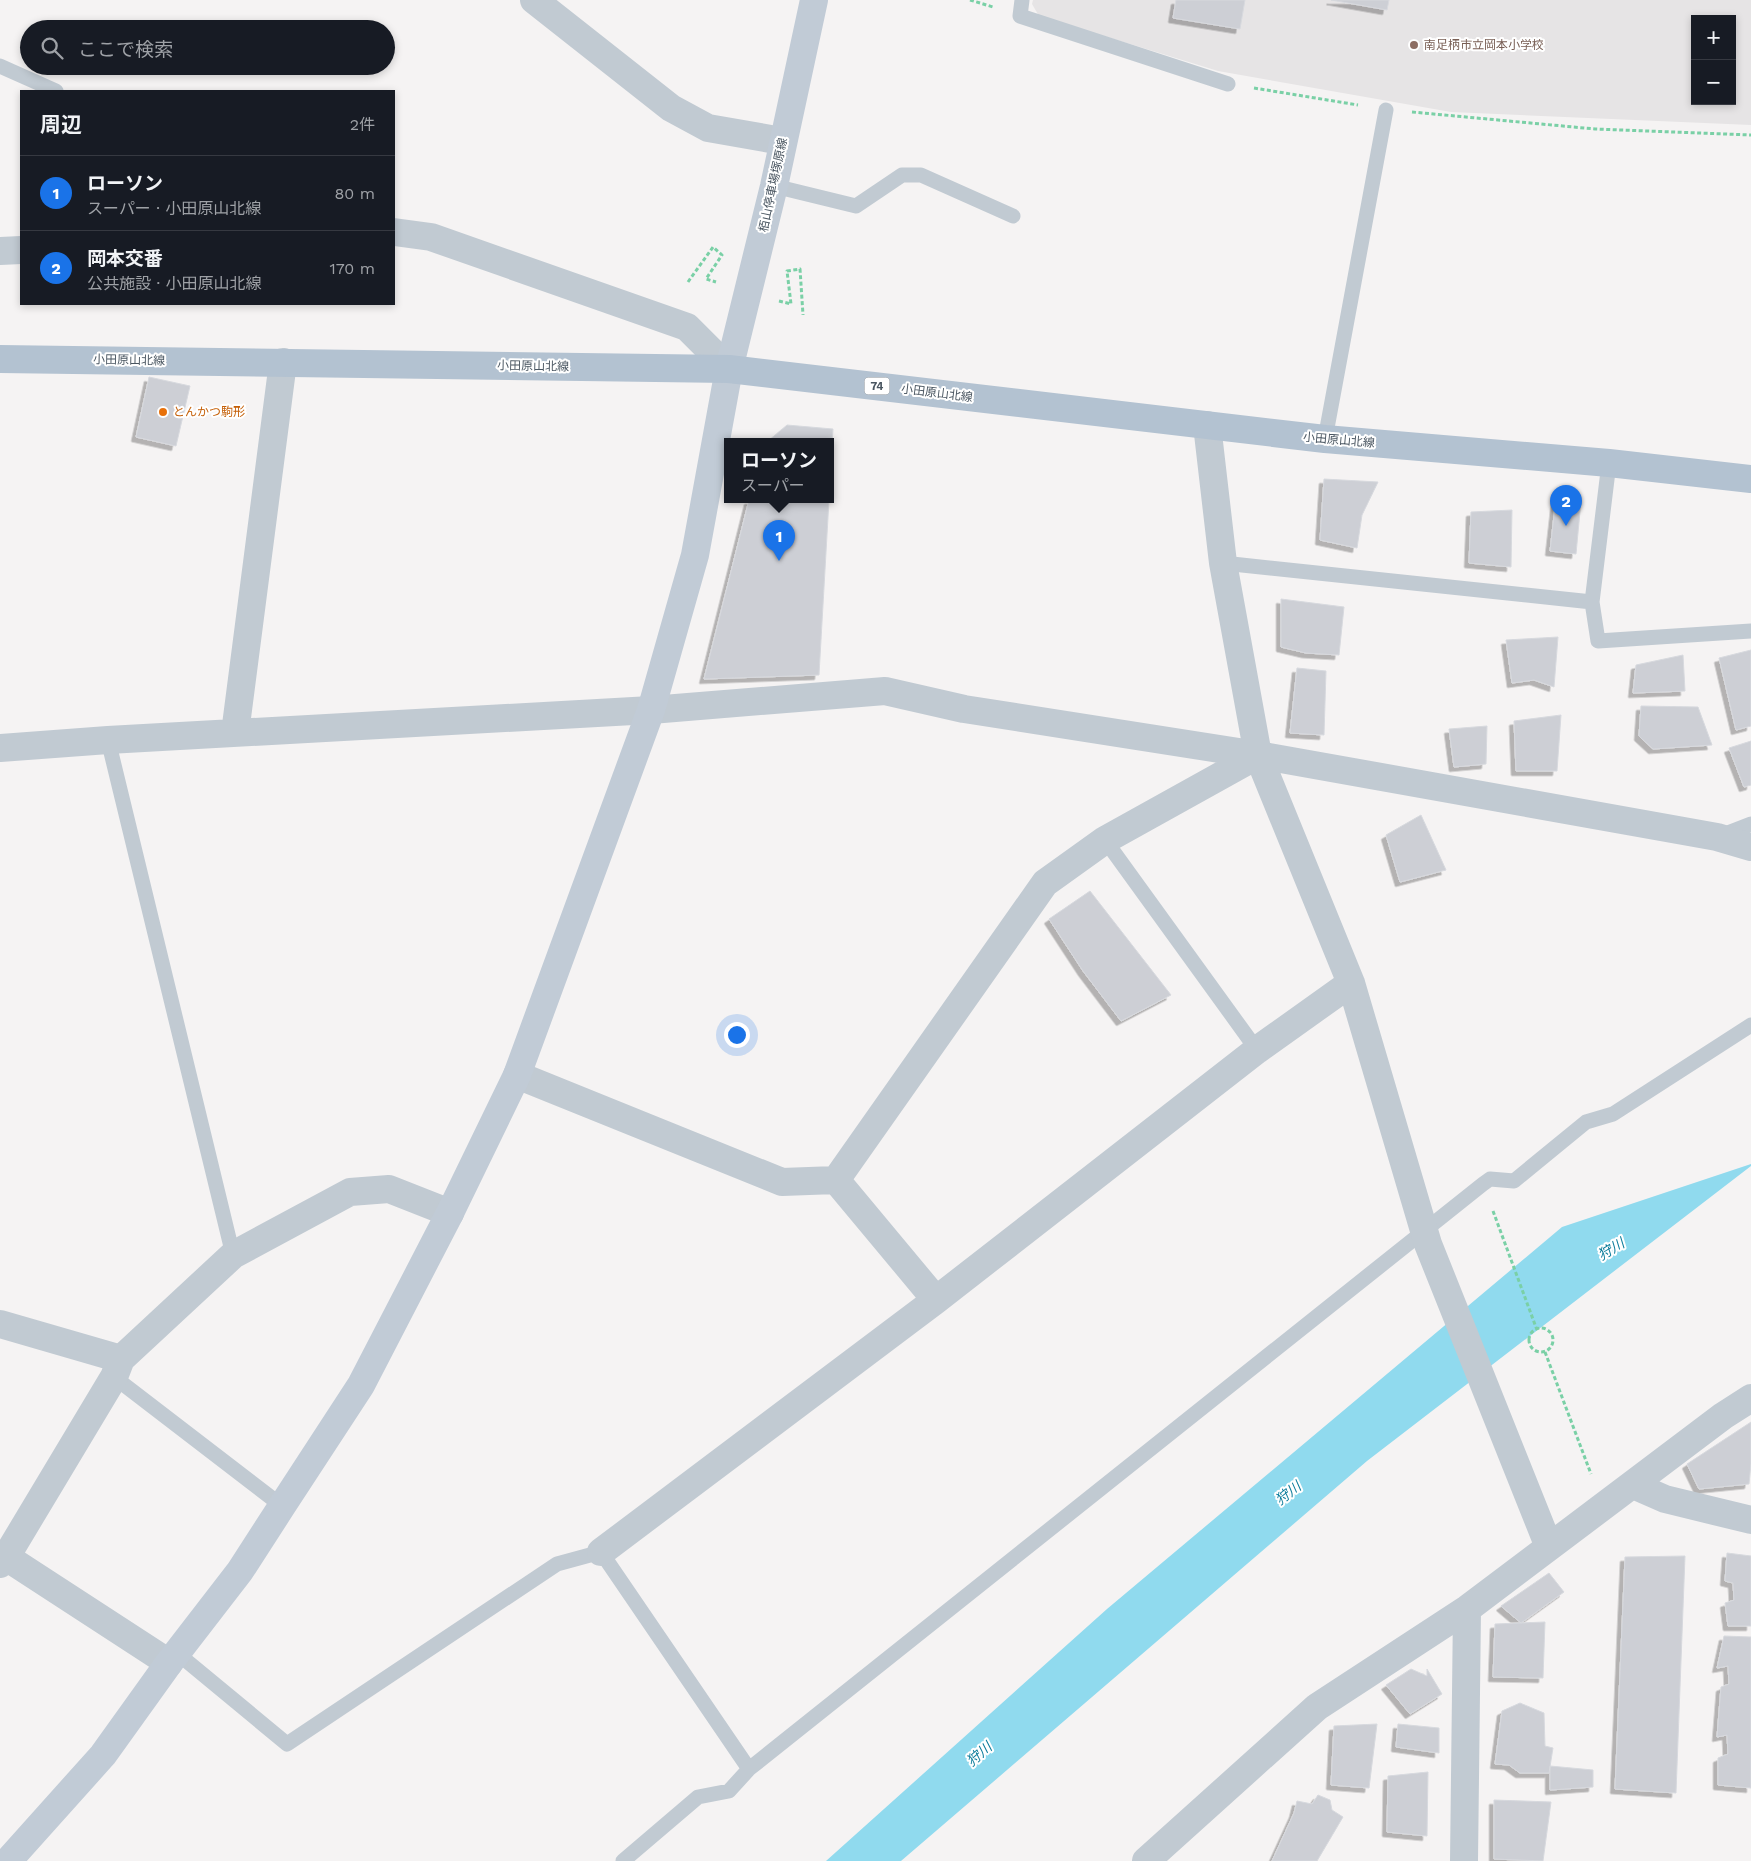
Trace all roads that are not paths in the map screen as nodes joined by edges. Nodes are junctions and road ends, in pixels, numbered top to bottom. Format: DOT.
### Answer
graph roads {
  1 [pos="534,0"];
  2 [pos="814,0"];
  3 [pos="1022,0"];
  4 [pos="0,66"];
  5 [pos="20,75"];
  6 [pos="20,75"];
  7 [pos="1228,84"];
  8 [pos="54,90"];
  9 [pos="1386,110"];
  10 [pos="782,141"];
  11 [pos="774,186"];
  12 [pos="1014,216"];
  13 [pos="395,232"];
  14 [pos="20,250"];
  15 [pos="0,251"];
  16 [pos="0,358"];
  17 [pos="283,362"];
  18 [pos="729,369"];
  19 [pos="1207,426"];
  20 [pos="1325,439"];
  21 [pos="1609,463"];
  22 [pos="1751,479"];
  23 [pos="1223,563"];
  24 [pos="1592,602"];
  25 [pos="1751,631"];
  26 [pos="651,710"];
  27 [pos="235,733"];
  28 [pos="108,740"];
  29 [pos="0,748"];
  30 [pos="1258,755"];
  31 [pos="1751,824"];
  32 [pos="1716,837"];
  33 [pos="1105,840"];
  34 [pos="1751,847"];
  35 [pos="1351,983"];
  36 [pos="1751,1025"];
  37 [pos="1257,1050"];
  38 [pos="518,1075"];
  39 [pos="836,1180"];
  40 [pos="450,1213"];
  41 [pos="1426,1238"];
  42 [pos="233,1256"];
  43 [pos="936,1300"];
  44 [pos="0,1324"];
  45 [pos="118,1368"];
  46 [pos="1751,1398"];
  47 [pos="1633,1485"];
  48 [pos="282,1506"];
  49 [pos="1751,1520"];
  50 [pos="1545,1537"];
  51 [pos="601,1552"];
  52 [pos="3,1560"];
  53 [pos="1467,1609"];
  54 [pos="173,1658"];
  55 [pos="749,1769"];
  56 [pos="8,1861"];
  57 [pos="623,1861"];
  58 [pos="1146,1861"];
  59 [pos="1464,1861"];
  1 -- 10 [label="street"];
  2 -- 10 [label="street, 栢山停車場塚原線"];
  3 -- 7 [label="lane"];
  4 -- 5 [label="lane"];
  6 -- 8 [label="lane"];
  9 -- 20 [label="lane"];
  10 -- 11 [label="street, 栢山停車場塚原線"];
  11 -- 12 [label="lane"];
  11 -- 18 [label="street, 栢山停車場塚原線"];
  13 -- 18 [label="street"];
  14 -- 15 [label="street"];
  16 -- 17 [label="main road, 小田原山北線 / 74"];
  17 -- 18 [label="main road, 小田原山北線 / 74"];
  17 -- 27 [label="street"];
  18 -- 19 [label="main road, 小田原山北線 / 74"];
  18 -- 26 [label="street, 栢山停車場塚原線"];
  19 -- 20 [label="main road, 小田原山北線 / 74"];
  19 -- 23 [label="street"];
  20 -- 21 [label="main road, 小田原山北線 / 74"];
  21 -- 22 [label="main road, 小田原山北線 / 74"];
  21 -- 24 [label="lane"];
  23 -- 24 [label="lane"];
  23 -- 30 [label="street"];
  24 -- 25 [label="lane"];
  26 -- 27 [label="street"];
  26 -- 30 [label="street"];
  26 -- 38 [label="street, 栢山停車場塚原線"];
  27 -- 28 [label="street"];
  28 -- 29 [label="street"];
  28 -- 42 [label="lane"];
  30 -- 32 [label="street"];
  30 -- 33 [label="street"];
  30 -- 35 [label="street"];
  31 -- 32 [label="lane"];
  32 -- 34 [label="street"];
  33 -- 37 [label="lane"];
  33 -- 39 [label="street"];
  35 -- 37 [label="street"];
  35 -- 41 [label="street"];
  36 -- 41 [label="lane"];
  37 -- 43 [label="street"];
  38 -- 39 [label="street"];
  38 -- 40 [label="street, 栢山停車場塚原線"];
  39 -- 43 [label="street"];
  40 -- 42 [label="street"];
  40 -- 48 [label="street, 栢山停車場塚原線"];
  41 -- 50 [label="street"];
  41 -- 55 [label="lane"];
  42 -- 45 [label="street"];
  43 -- 51 [label="street"];
  44 -- 45 [label="street"];
  45 -- 48 [label="lane"];
  45 -- 52 [label="street"];
  46 -- 47 [label="street"];
  47 -- 49 [label="street"];
  47 -- 50 [label="street"];
  48 -- 54 [label="street, 栢山停車場塚原線"];
  50 -- 53 [label="street"];
  51 -- 54 [label="lane"];
  51 -- 55 [label="lane"];
  52 -- 54 [label="street"];
  53 -- 58 [label="street"];
  53 -- 59 [label="street"];
  54 -- 56 [label="street, 栢山停車場塚原線"];
  55 -- 57 [label="lane"];
}
